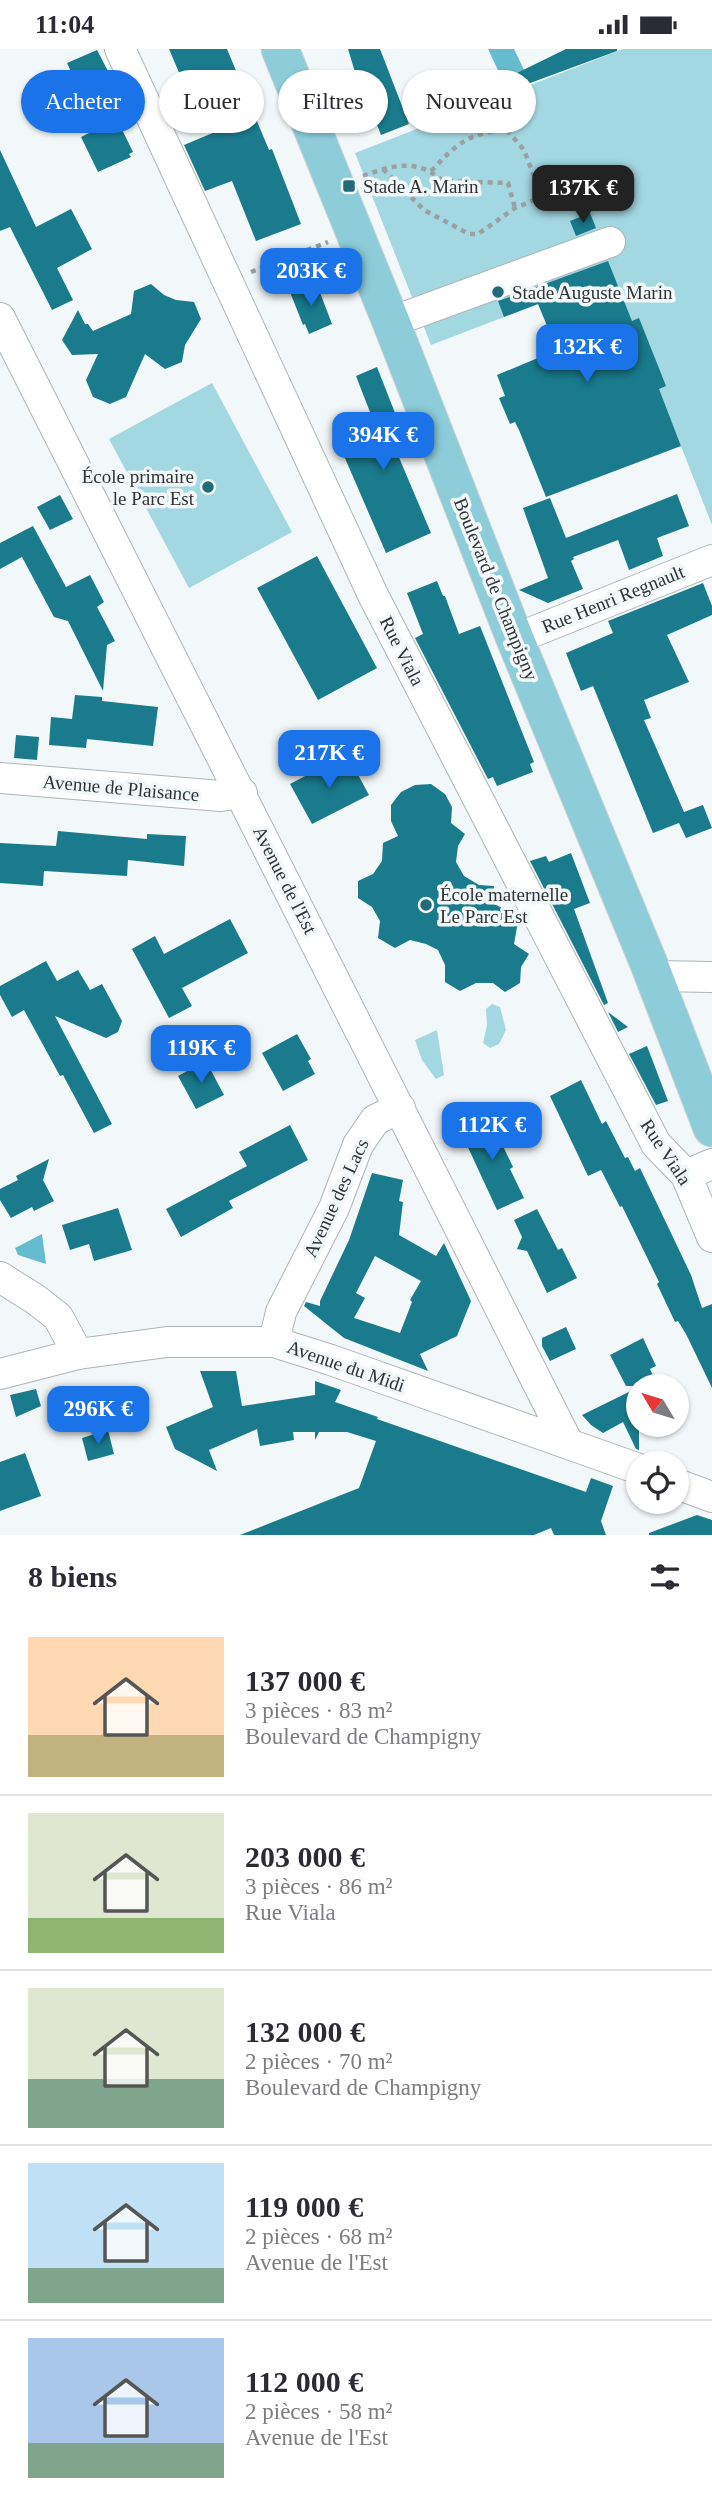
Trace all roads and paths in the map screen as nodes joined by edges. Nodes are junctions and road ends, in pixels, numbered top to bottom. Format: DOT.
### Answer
graph roads {
  1 [pos="120,49"];
  2 [pos="280,49"];
  3 [pos="383,169"];
  4 [pos="431,171"];
  5 [pos="335,183"];
  6 [pos="551,193"];
  7 [pos="542,197"];
  8 [pos="515,208"];
  9 [pos="336,239"];
  10 [pos="610,242"];
  11 [pos="229,280"];
  12 [pos="0,318"];
  13 [pos="391,322"];
  14 [pos="712,560"];
  15 [pos="515,639"];
  16 [pos="0,778"];
  17 [pos="242,793"];
  18 [pos="654,976"];
  19 [pos="712,977"];
  20 [pos="400,1108"];
  21 [pos="712,1128"];
  22 [pos="699,1170"];
  23 [pos="712,1237"];
  24 [pos="0,1277"];
  25 [pos="274,1342"];
  26 [pos="78,1354"];
  27 [pos="0,1374"];
  28 [pos="568,1443"];
  29 [pos="626,1464"];
  30 [pos="689,1488"];
  31 [pos="712,1497"];
  1 -- 11 [label="street, Rue Viala"];
  2 -- 5 [label="main road, Boulevard de Champigny"];
  3 -- 4 [label="path"];
  3 -- 5 [label="path"];
  3 -- 8 [label="path"];
  4 -- 7 [label="path"];
  4 -- 8 [label="path"];
  5 -- 13 [label="main road, Boulevard de Champigny"];
  6 -- 7 [label="path"];
  7 -- 8 [label="path"];
  9 -- 11 [label="path"];
  10 -- 13 [label="street"];
  11 -- 22 [label="street, Rue Viala"];
  12 -- 17 [label="street, Avenue de l'Est"];
  13 -- 15 [label="main road, Boulevard de Champigny"];
  14 -- 15 [label="street, Rue Henri Regnault"];
  15 -- 18 [label="main road, Boulevard de Champigny"];
  16 -- 17 [label="street, Avenue de Plaisance"];
  17 -- 20 [label="street, Avenue de l'Est"];
  18 -- 19 [label="street"];
  18 -- 21 [label="main road, Boulevard de Champigny"];
  20 -- 25 [label="street, Avenue des Lacs"];
  20 -- 28 [label="street, Avenue de l'Est"];
  22 -- 23 [label="street, Rue Viala"];
  24 -- 26 [label="street"];
  25 -- 26 [label="street, Avenue du Midi"];
  25 -- 28 [label="street, Avenue du Midi"];
  26 -- 27 [label="street, Avenue du Midi"];
  28 -- 29 [label="street, Avenue du Midi"];
  30 -- 31 [label="street"];
}
